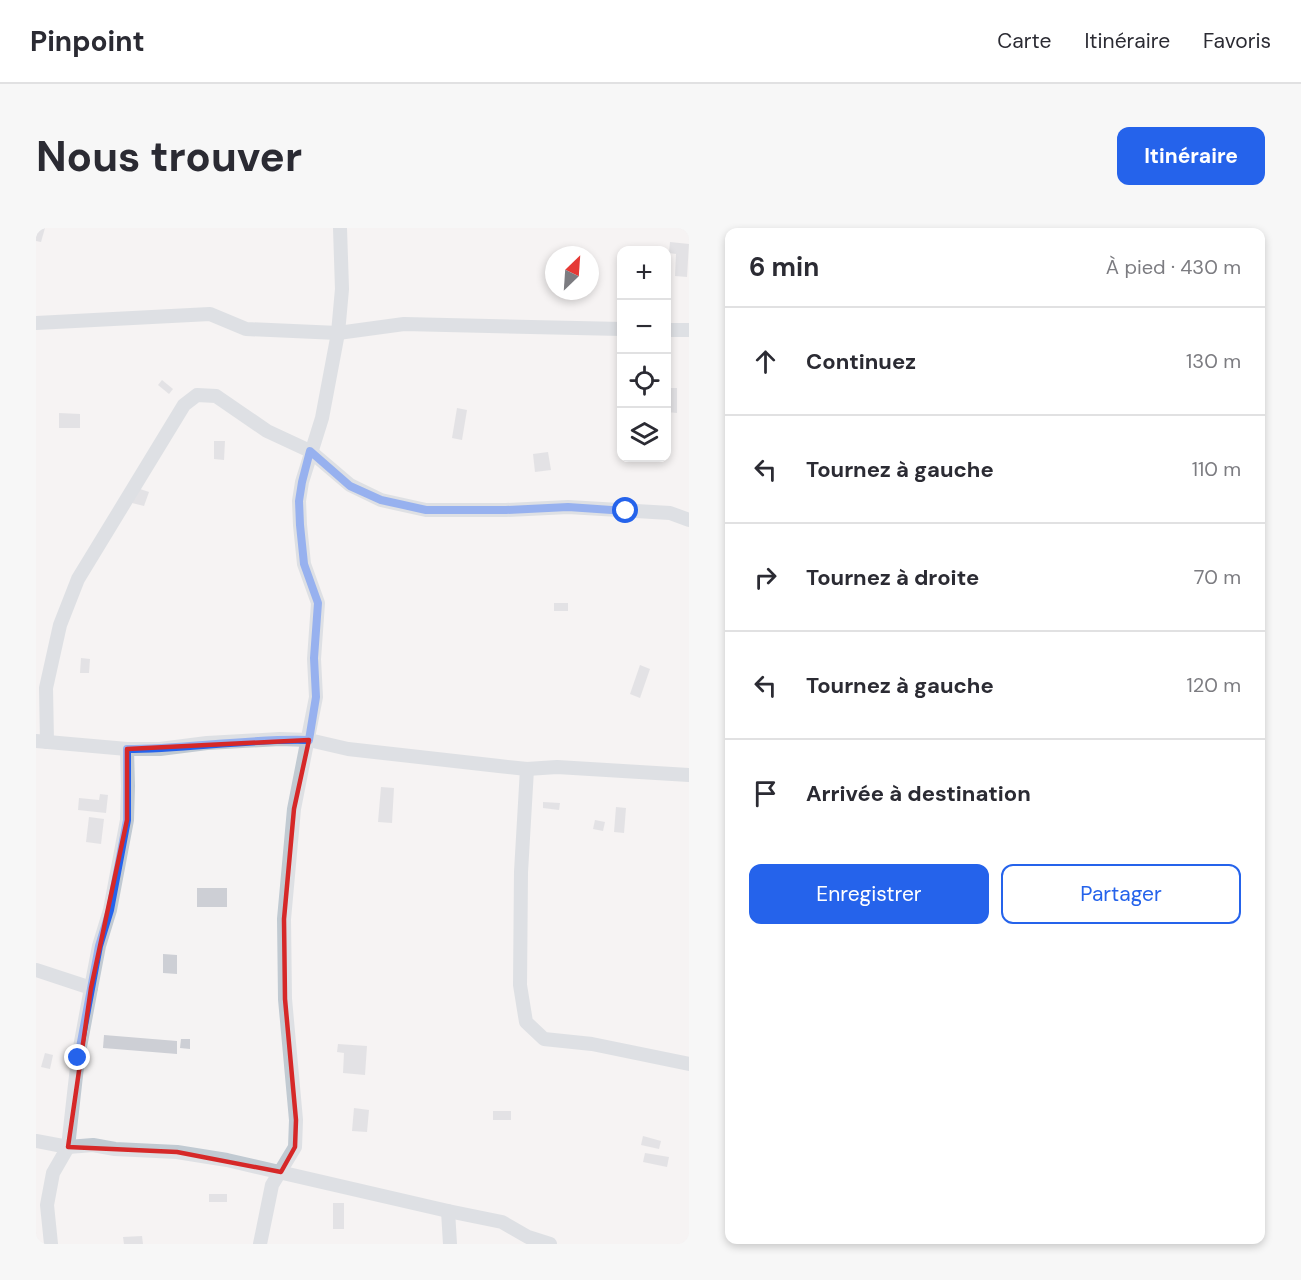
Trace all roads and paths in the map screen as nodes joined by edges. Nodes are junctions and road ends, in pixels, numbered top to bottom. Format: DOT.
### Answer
graph roads {
  1 [pos="340,228"];
  2 [pos="36,323"];
  3 [pos="617,329"];
  4 [pos="671,330"];
  5 [pos="689,330"];
  6 [pos="338,333"];
  7 [pos="310,451"];
  8 [pos="689,520"];
  9 [pos="309,740"];
  10 [pos="41,741"];
  11 [pos="127,749"];
  12 [pos="528,769"];
  13 [pos="689,775"];
  14 [pos="36,970"];
  15 [pos="91,988"];
  16 [pos="689,1064"];
  17 [pos="36,1140"];
  18 [pos="68,1147"];
  19 [pos="281,1172"];
  20 [pos="448,1211"];
  21 [pos="51,1244"];
  22 [pos="260,1244"];
  23 [pos="450,1244"];
  24 [pos="550,1244"];
  1 -- 6 [label="street"];
  2 -- 6 [label="street"];
  3 -- 6 [label="street"];
  4 -- 5 [label="street"];
  6 -- 7 [label="street"];
  7 -- 8 [label="street"];
  7 -- 9 [label="street"];
  7 -- 10 [label="street"];
  9 -- 11 [label="street"];
  9 -- 12 [label="street"];
  9 -- 19 [label="street"];
  10 -- 11 [label="street"];
  11 -- 15 [label="street"];
  12 -- 13 [label="street"];
  12 -- 16 [label="street"];
  14 -- 15 [label="street"];
  15 -- 18 [label="street"];
  17 -- 18 [label="street"];
  18 -- 19 [label="street"];
  18 -- 21 [label="street"];
  19 -- 20 [label="street"];
  19 -- 22 [label="street"];
  20 -- 23 [label="street"];
  20 -- 24 [label="street"];
}
